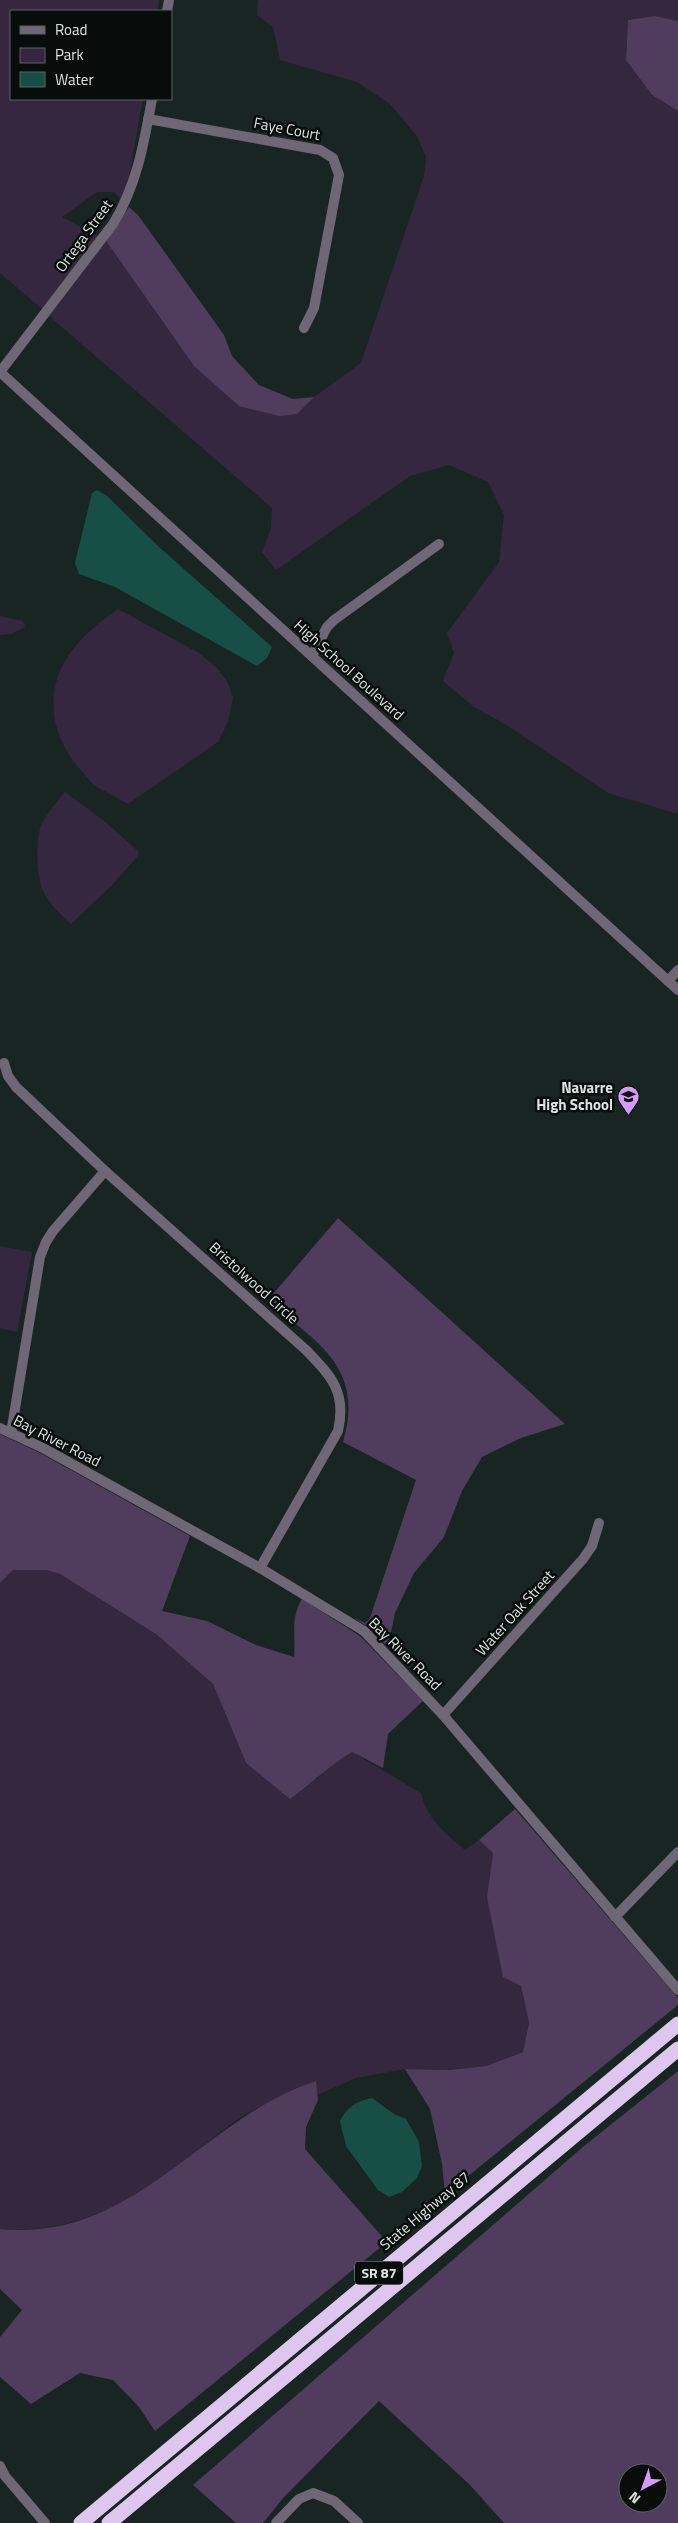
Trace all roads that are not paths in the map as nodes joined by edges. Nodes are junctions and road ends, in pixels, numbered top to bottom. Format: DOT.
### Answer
graph roads {
  1 [pos="152,100"];
  2 [pos="148,119"];
  3 [pos="304,328"];
  4 [pos="0,372"];
  5 [pos="440,544"];
  6 [pos="312,656"];
  7 [pos="678,970"];
  8 [pos="668,981"];
  9 [pos="678,990"];
  10 [pos="4,1063"];
  11 [pos="105,1171"];
  12 [pos="0,1428"];
  13 [pos="11,1433"];
  14 [pos="600,1523"];
  15 [pos="260,1568"];
  16 [pos="443,1715"];
  17 [pos="678,1852"];
  18 [pos="616,1918"];
  19 [pos="678,1990"];
  20 [pos="678,2024"];
  21 [pos="678,2049"];
  22 [pos="0,2466"];
  23 [pos="45,2523"];
  24 [pos="81,2523"];
  25 [pos="109,2523"];
  26 [pos="276,2523"];
  27 [pos="358,2523"];
  1 -- 2 [label="street, Ortega Street"];
  2 -- 3 [label="street, Faye Court"];
  2 -- 4 [label="street, Ortega Street"];
  4 -- 6 [label="street, High School Boulevard"];
  5 -- 6 [label="street"];
  6 -- 8 [label="street, High School Boulevard"];
  7 -- 8 [label="street"];
  8 -- 9 [label="street, High School Boulevard"];
  10 -- 11 [label="street, Bristolwood Circle"];
  11 -- 13 [label="street"];
  11 -- 15 [label="street, Bristolwood Circle"];
  12 -- 13 [label="street, Bay River Road"];
  13 -- 15 [label="street, Bay River Road"];
  14 -- 16 [label="street, Water Oak Street"];
  15 -- 16 [label="street, Bay River Road"];
  16 -- 18 [label="street, Bay River Road"];
  17 -- 18 [label="street"];
  18 -- 19 [label="street, Bay River Road"];
  20 -- 24 [label="highway, State Highway 87 / SR 87"];
  21 -- 25 [label="highway, SR 87"];
  22 -- 23 [label="street"];
  26 -- 27 [label="street"];
}
